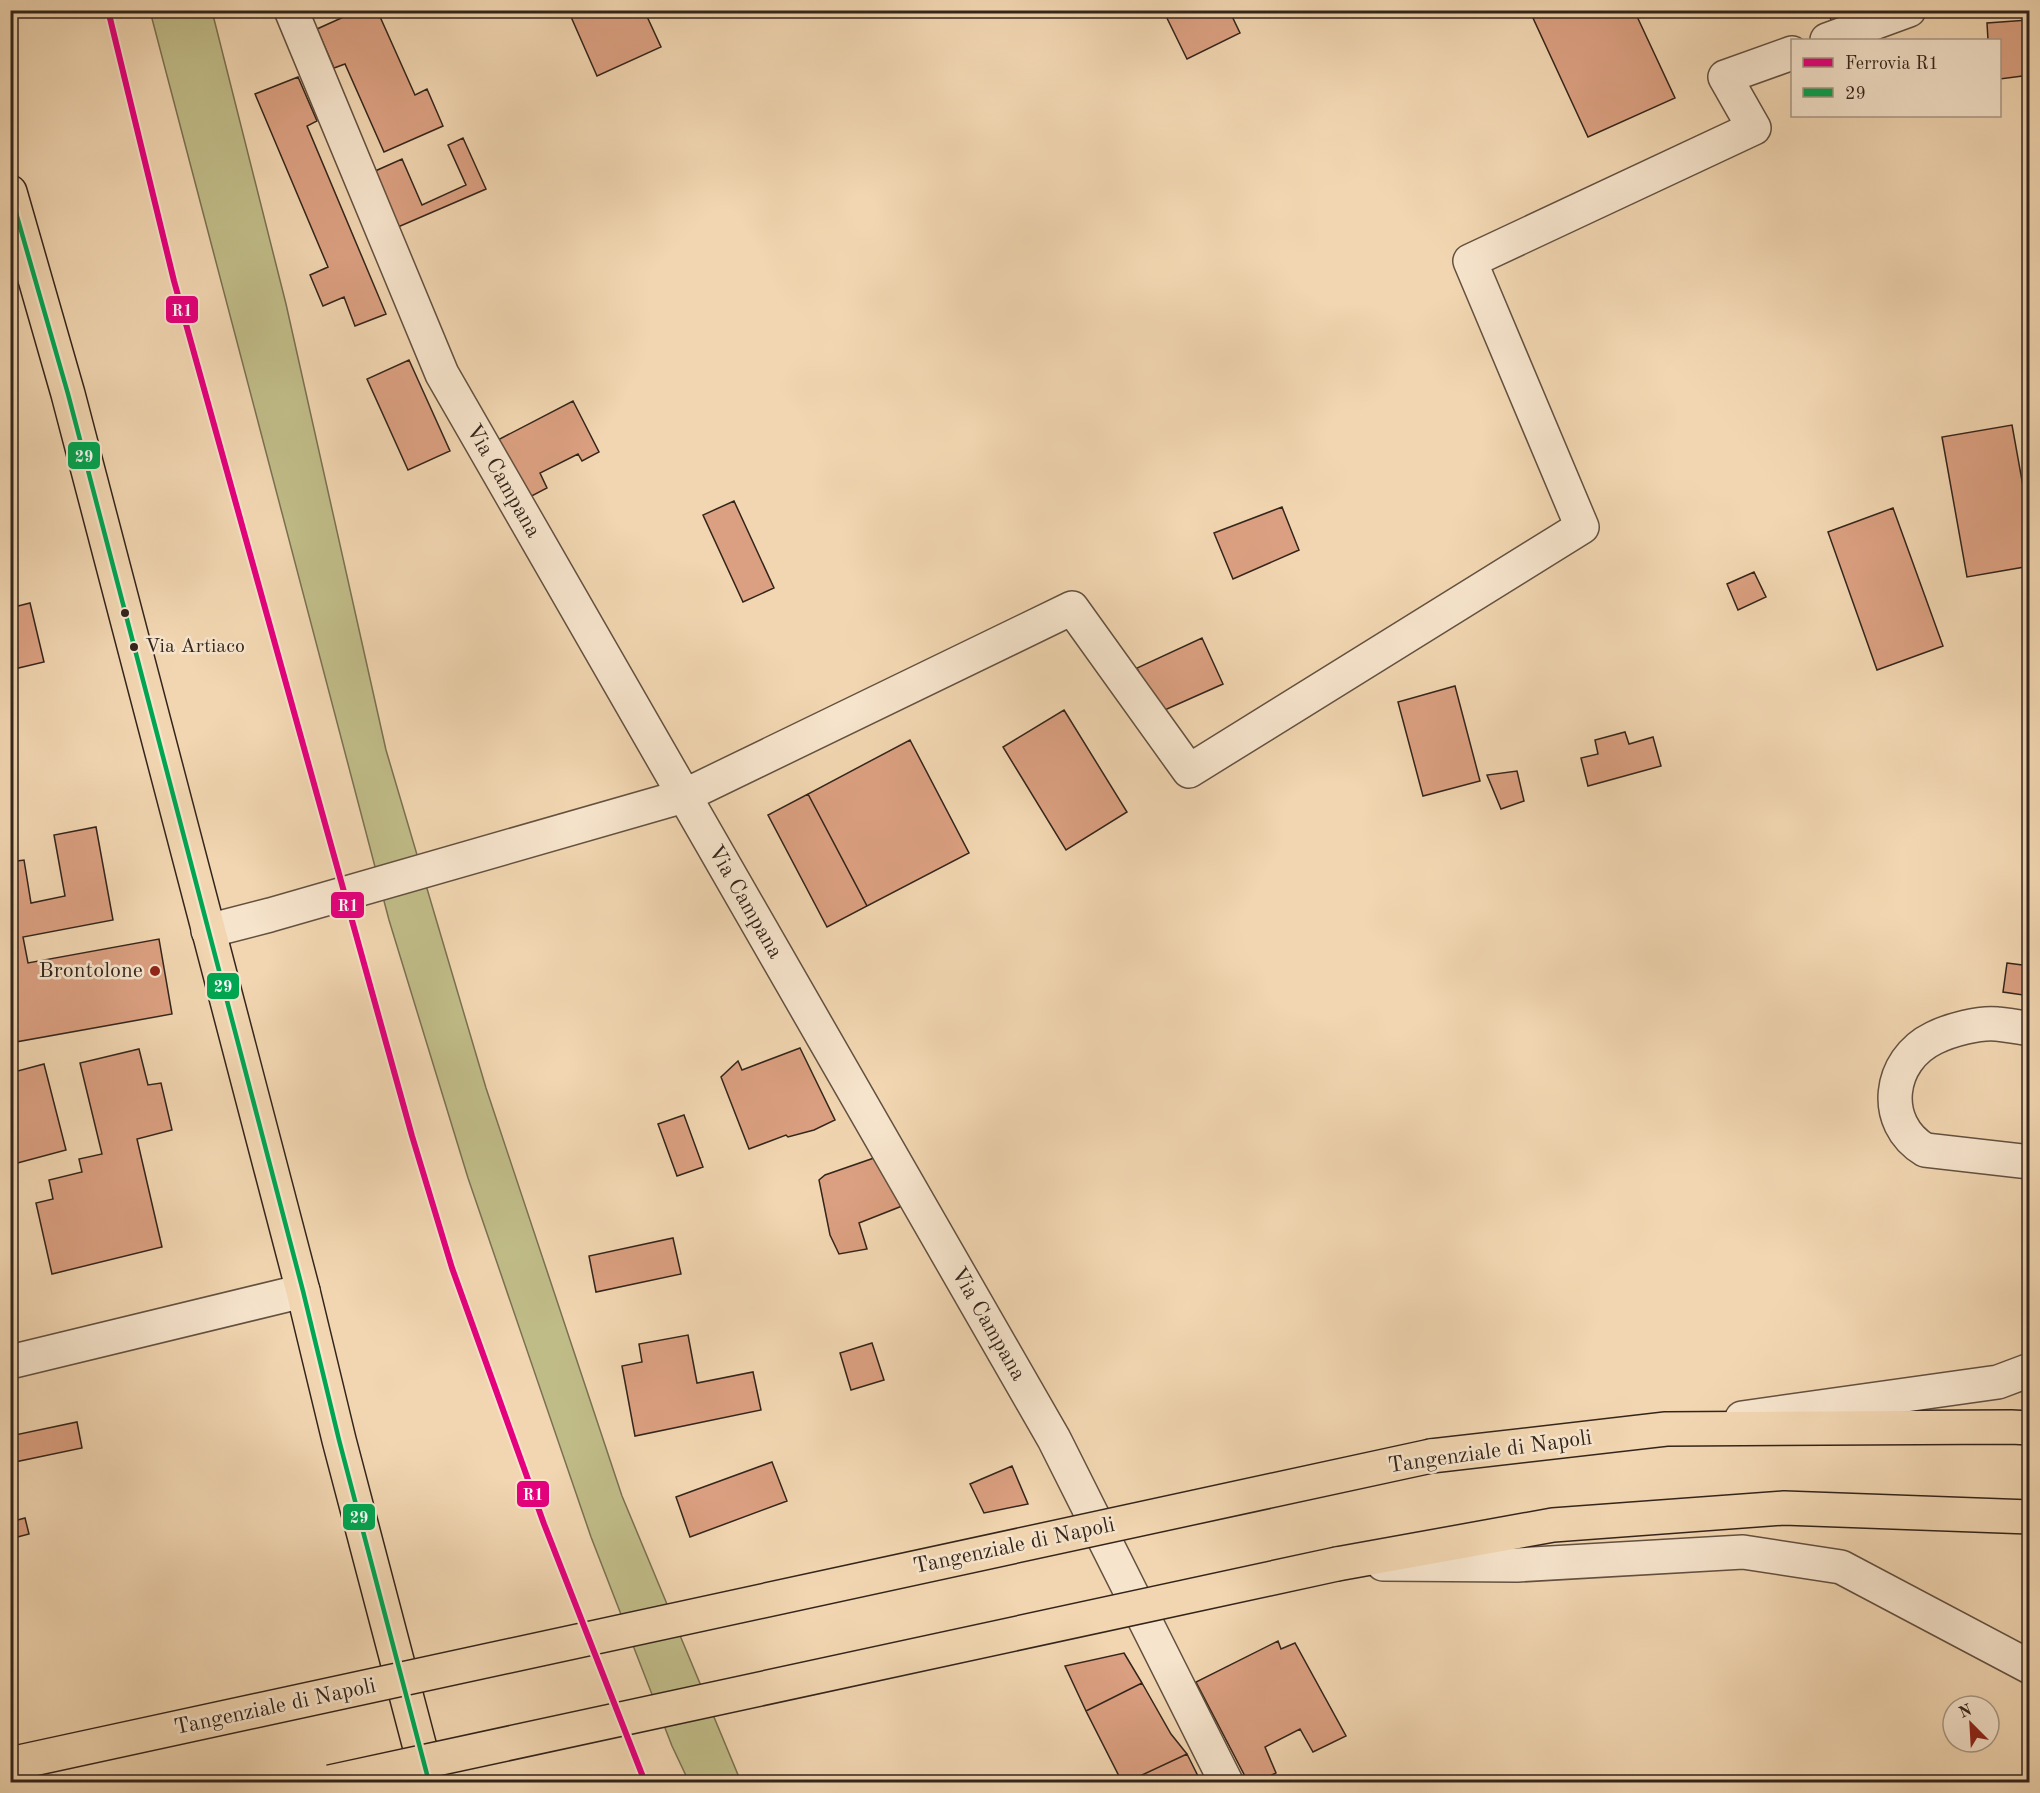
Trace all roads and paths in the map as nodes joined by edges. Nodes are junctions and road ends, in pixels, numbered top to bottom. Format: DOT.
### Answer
graph roads {
  1 [pos="291,10"];
  2 [pos="1909,10"];
  3 [pos="1830,39"];
  4 [pos="1791,53"];
  5 [pos="10,192"];
  6 [pos="684,796"];
  7 [pos="208,931"];
  8 [pos="2030,1029"];
  9 [pos="2030,1162"];
  10 [pos="303,1291"];
  11 [pos="10,1362"];
  12 [pos="2030,1370"];
  13 [pos="2030,1428"];
  14 [pos="1666,1429"];
  15 [pos="2030,1517"];
  16 [pos="1336,1564"];
  17 [pos="2020,1663"];
  18 [pos="2030,1686"];
  19 [pos="10,1764"];
  20 [pos="330,1782"];
  21 [pos="429,1782"];
  22 [pos="1226,1782"];
  1 -- 6 [label="street, Via Campana"];
  2 -- 3 [label="street"];
  4 -- 6 [label="street"];
  5 -- 7 [label="main road"];
  6 -- 7 [label="street"];
  6 -- 22 [label="street, Via Campana"];
  7 -- 10 [label="main road"];
  8 -- 9 [label="street"];
  10 -- 11 [label="street"];
  10 -- 21 [label="main road"];
  12 -- 14 [label="street"];
  13 -- 14 [label="main road, Tangenziale di Napoli"];
  14 -- 19 [label="main road, Tangenziale di Napoli, bridge"];
  15 -- 16 [label="main road"];
  16 -- 17 [label="street"];
  16 -- 20 [label="main road, bridge"];
  17 -- 18 [label="street"];
}
